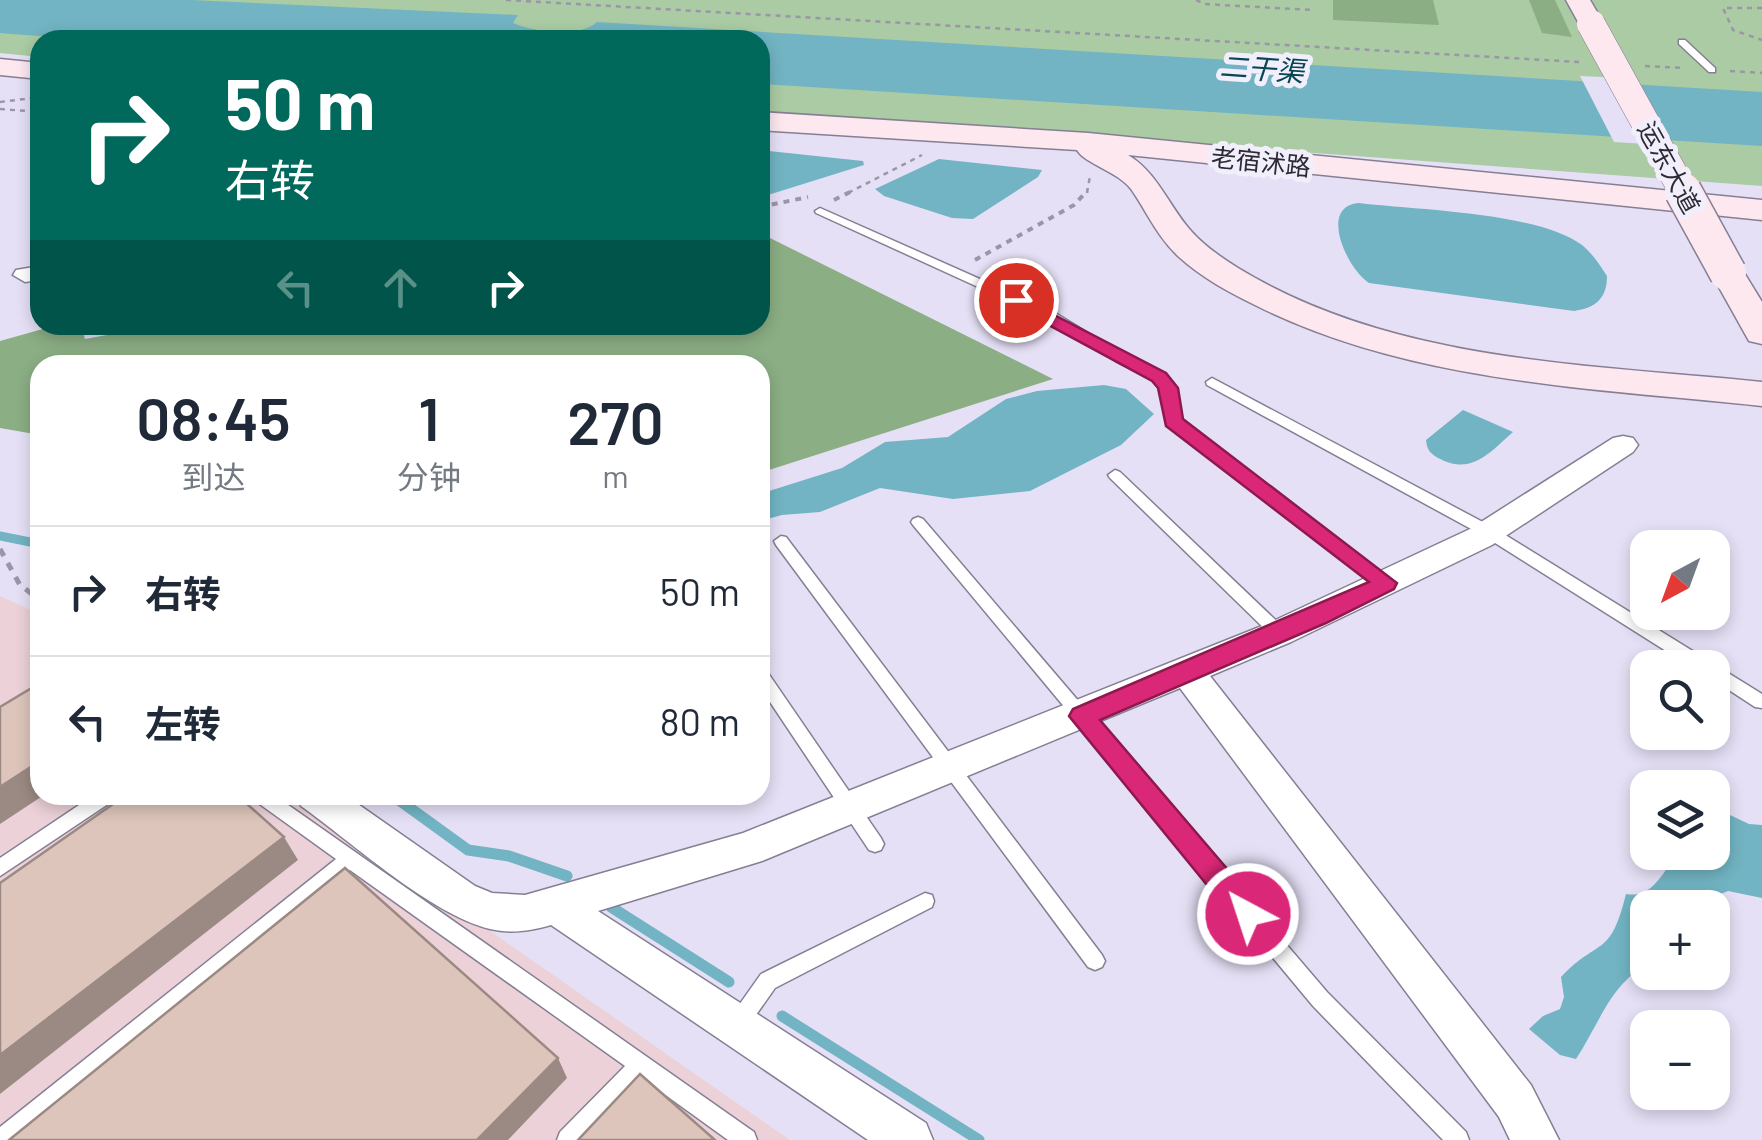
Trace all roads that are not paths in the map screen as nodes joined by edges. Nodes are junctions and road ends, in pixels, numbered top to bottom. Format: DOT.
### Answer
graph roads {
  1 [pos="1584,12"];
  2 [pos="1682,42"];
  3 [pos="0,67"];
  4 [pos="30,69"];
  5 [pos="1712,70"];
  6 [pos="770,122"];
  7 [pos="1046,139"];
  8 [pos="1306,166"];
  9 [pos="1762,210"];
  10 [pos="820,212"];
  11 [pos="1762,333"];
  12 [pos="1762,374"];
  13 [pos="1212,382"];
  14 [pos="1762,394"];
  15 [pos="1623,445"];
  16 [pos="1115,476"];
  17 [pos="918,522"];
  18 [pos="1489,532"];
  19 [pos="781,542"];
  20 [pos="1386,583"];
  21 [pos="1279,633"];
  22 [pos="1679,650"];
  23 [pos="1187,672"];
  24 [pos="1730,682"];
  25 [pos="770,689"];
  26 [pos="1762,702"];
  27 [pos="1082,716"];
  28 [pos="951,768"];
  29 [pos="93,805"];
  30 [pos="274,805"];
  31 [pos="330,805"];
  32 [pos="850,808"];
  33 [pos="875,844"];
  34 [pos="350,859"];
  35 [pos="0,868"];
  36 [pos="925,902"];
  37 [pos="555,905"];
  38 [pos="1095,961"];
  39 [pos="736,1026"];
  40 [pos="640,1064"];
  41 [pos="1,1140"];
  42 [pos="568,1140"];
  43 [pos="746,1140"];
  44 [pos="909,1140"];
  45 [pos="1458,1140"];
  46 [pos="1534,1140"];
  1 -- 11 [label="main road, 运东大道, bridge"];
  2 -- 5 [label="lane"];
  3 -- 4 [label="main road"];
  6 -- 7 [label="main road, 老宿沭路"];
  7 -- 8 [label="main road, 老宿沭路"];
  7 -- 14 [label="main road"];
  8 -- 9 [label="main road, 老宿沭路"];
  8 -- 12 [label="main road"];
  10 -- 20 [label="lane"];
  13 -- 18 [label="lane"];
  15 -- 18 [label="street"];
  16 -- 21 [label="lane"];
  17 -- 27 [label="lane"];
  18 -- 20 [label="street"];
  18 -- 22 [label="lane"];
  19 -- 28 [label="lane"];
  20 -- 21 [label="street"];
  21 -- 23 [label="street"];
  23 -- 27 [label="street"];
  23 -- 46 [label="street"];
  24 -- 26 [label="lane"];
  25 -- 32 [label="lane"];
  27 -- 28 [label="street"];
  27 -- 45 [label="lane"];
  28 -- 32 [label="street"];
  28 -- 38 [label="lane"];
  29 -- 35 [label="lane"];
  30 -- 34 [label="lane"];
  31 -- 37 [label="street"];
  32 -- 33 [label="lane"];
  32 -- 37 [label="street"];
  34 -- 40 [label="lane"];
  34 -- 41 [label="lane"];
  36 -- 39 [label="lane"];
  37 -- 39 [label="street"];
  39 -- 44 [label="street"];
  40 -- 42 [label="lane"];
  40 -- 43 [label="lane"];
}
